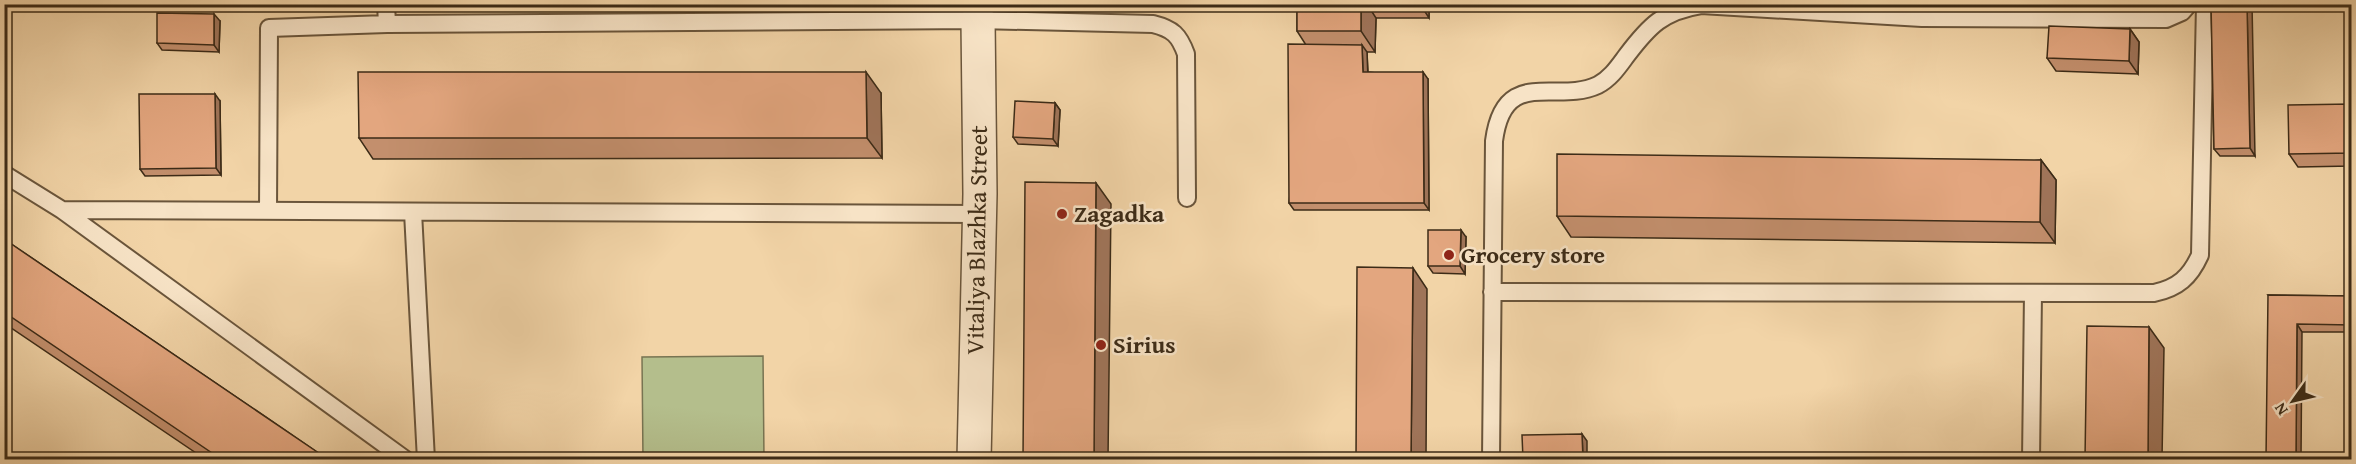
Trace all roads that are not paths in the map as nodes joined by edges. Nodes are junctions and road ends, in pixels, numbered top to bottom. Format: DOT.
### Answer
graph roads {
  1 [pos="386,4"];
  2 [pos="2189,4"];
  3 [pos="2205,4"];
  4 [pos="978,12"];
  5 [pos="387,24"];
  6 [pos="4,174"];
  7 [pos="1187,198"];
  8 [pos="62,210"];
  9 [pos="268,211"];
  10 [pos="413,212"];
  11 [pos="979,214"];
  12 [pos="1492,292"];
  13 [pos="2033,293"];
  14 [pos="406,459"];
  15 [pos="426,459"];
  16 [pos="974,459"];
  17 [pos="1491,459"];
  18 [pos="2031,459"];
  1 -- 5 [label="lane"];
  2 -- 12 [label="lane"];
  3 -- 13 [label="lane"];
  4 -- 5 [label="lane"];
  4 -- 7 [label="lane"];
  4 -- 11 [label="street, Vitaliya Blazhka Street"];
  5 -- 9 [label="lane"];
  6 -- 8 [label="lane"];
  8 -- 9 [label="lane"];
  8 -- 14 [label="lane"];
  9 -- 10 [label="lane"];
  10 -- 11 [label="lane"];
  10 -- 15 [label="lane"];
  11 -- 16 [label="street, Vitaliya Blazhka Street"];
  12 -- 13 [label="lane"];
  12 -- 17 [label="lane"];
  13 -- 18 [label="lane"];
}
